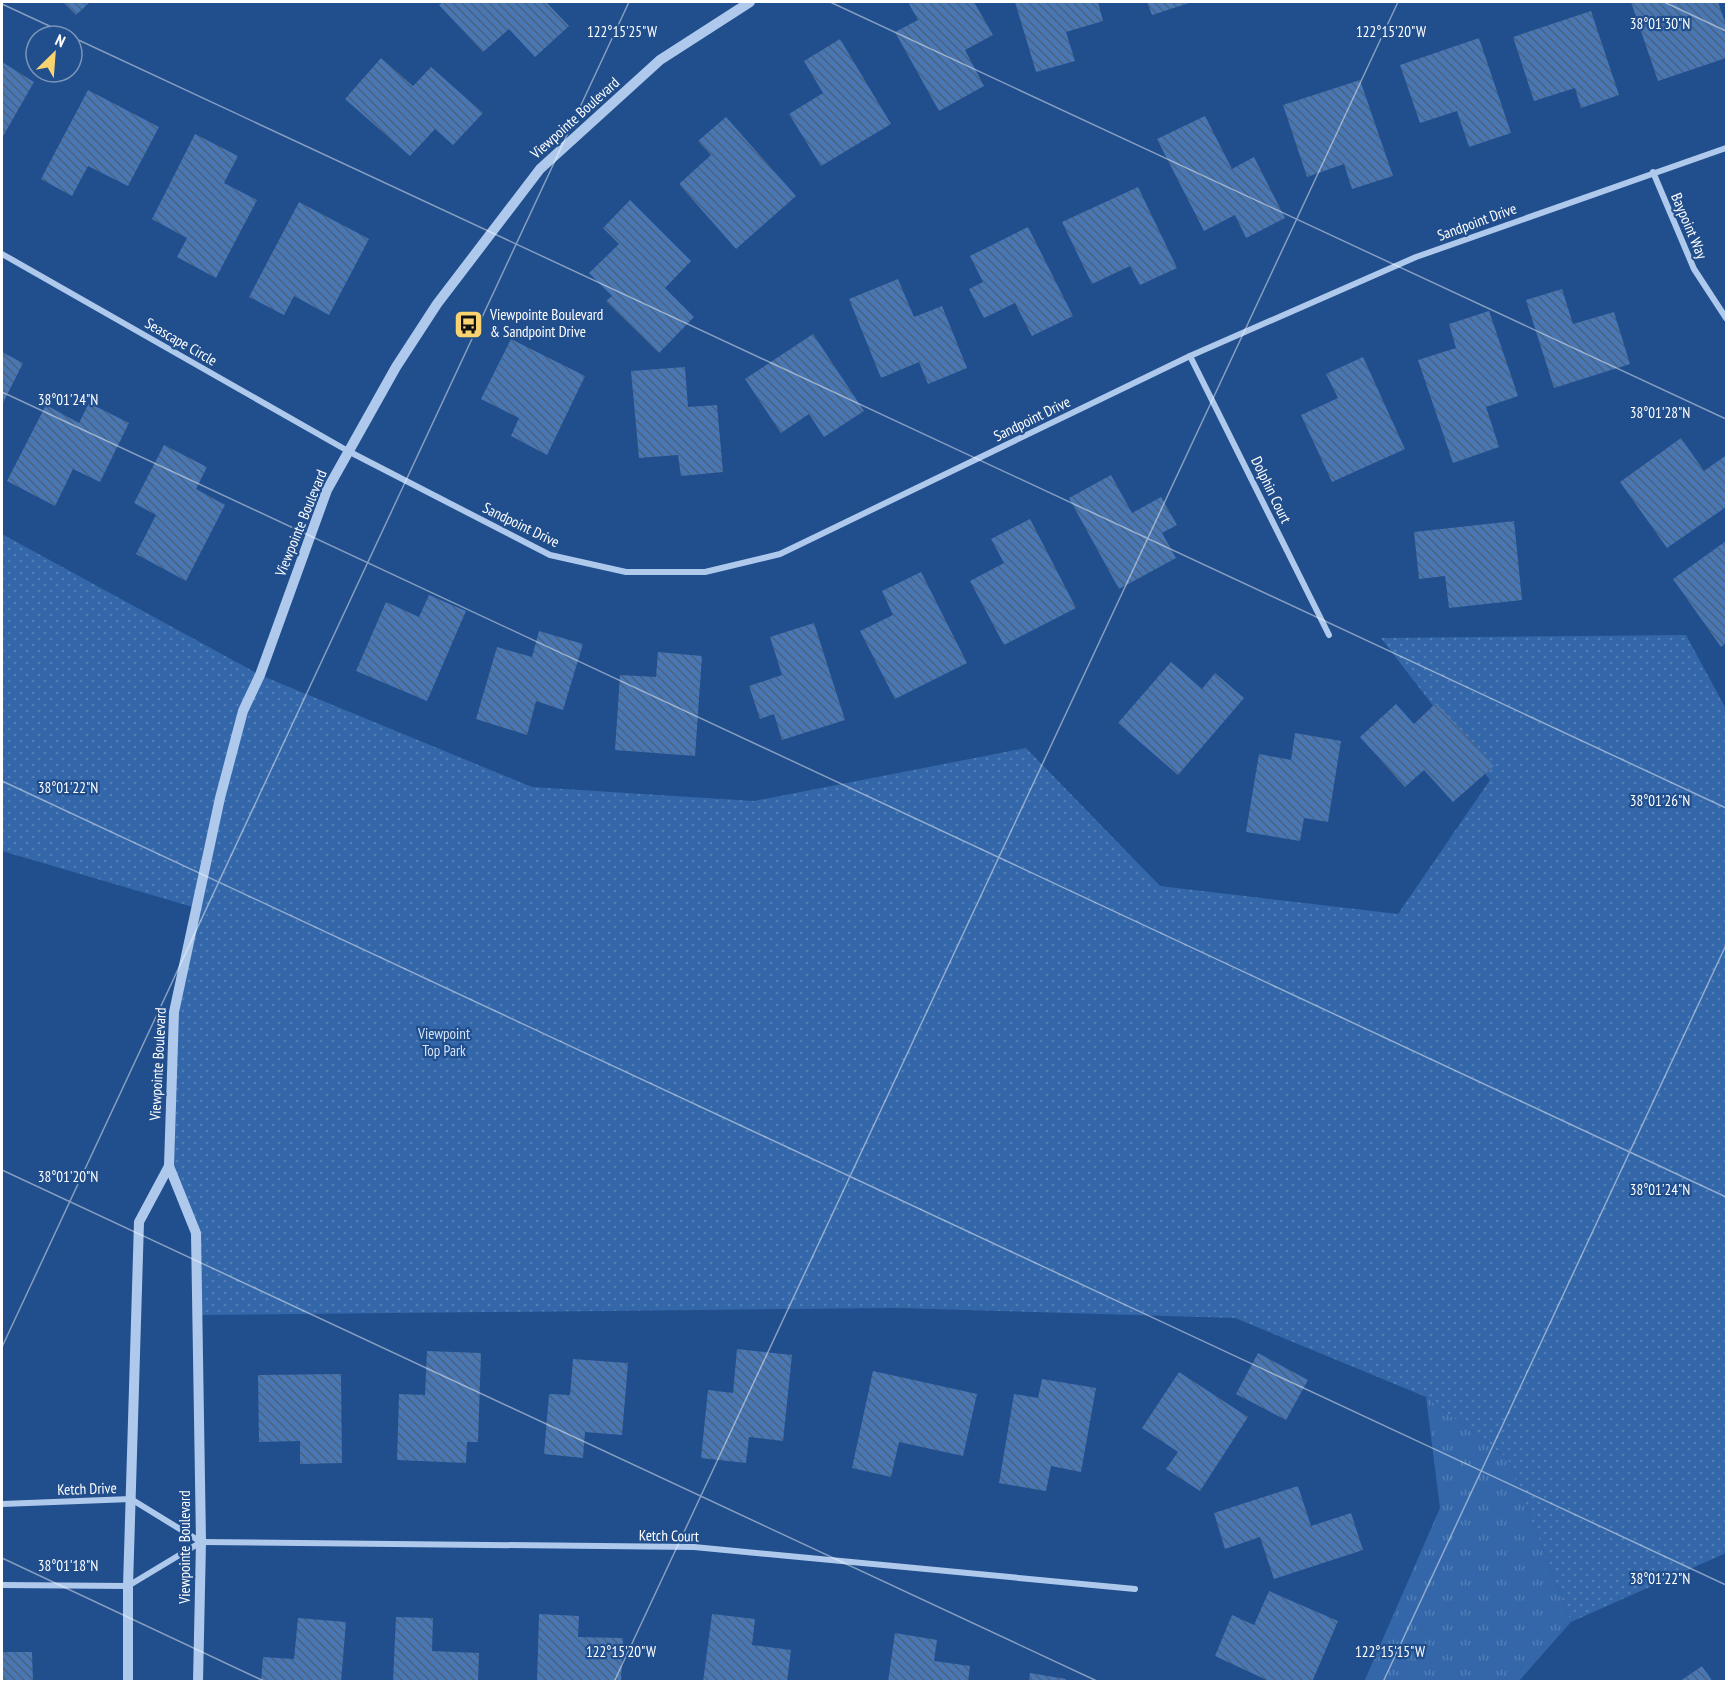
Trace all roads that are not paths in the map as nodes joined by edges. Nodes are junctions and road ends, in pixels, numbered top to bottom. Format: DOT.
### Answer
graph roads {
  1 [pos="750,2"];
  2 [pos="1726,148"];
  3 [pos="1653,172"];
  4 [pos="2,254"];
  5 [pos="1726,318"];
  6 [pos="1190,356"];
  7 [pos="348,451"];
  8 [pos="1329,635"];
  9 [pos="169,1166"];
  10 [pos="131,1499"];
  11 [pos="2,1504"];
  12 [pos="201,1542"];
  13 [pos="2,1585"];
  14 [pos="128,1586"];
  15 [pos="1135,1589"];
  16 [pos="128,1682"];
  17 [pos="198,1682"];
  1 -- 7 [label="street, Viewpointe Boulevard"];
  2 -- 3 [label="street, Sandpoint Drive"];
  3 -- 5 [label="street, Baypoint Way"];
  3 -- 6 [label="street, Sandpoint Drive"];
  4 -- 7 [label="street, Seascape Circle"];
  6 -- 7 [label="street, Sandpoint Drive"];
  6 -- 8 [label="street, Dolphin Court"];
  7 -- 9 [label="street, Viewpointe Boulevard"];
  9 -- 10 [label="street, Viewpointe Boulevard"];
  9 -- 12 [label="street, Viewpointe Boulevard"];
  10 -- 11 [label="street, Ketch Drive"];
  10 -- 12 [label="street, Ketch Drive"];
  10 -- 14 [label="street, Viewpointe Boulevard"];
  12 -- 14 [label="street"];
  12 -- 15 [label="street, Ketch Court"];
  12 -- 17 [label="street, Viewpointe Boulevard"];
  13 -- 14 [label="street"];
  14 -- 16 [label="street, Viewpointe Boulevard"];
}
